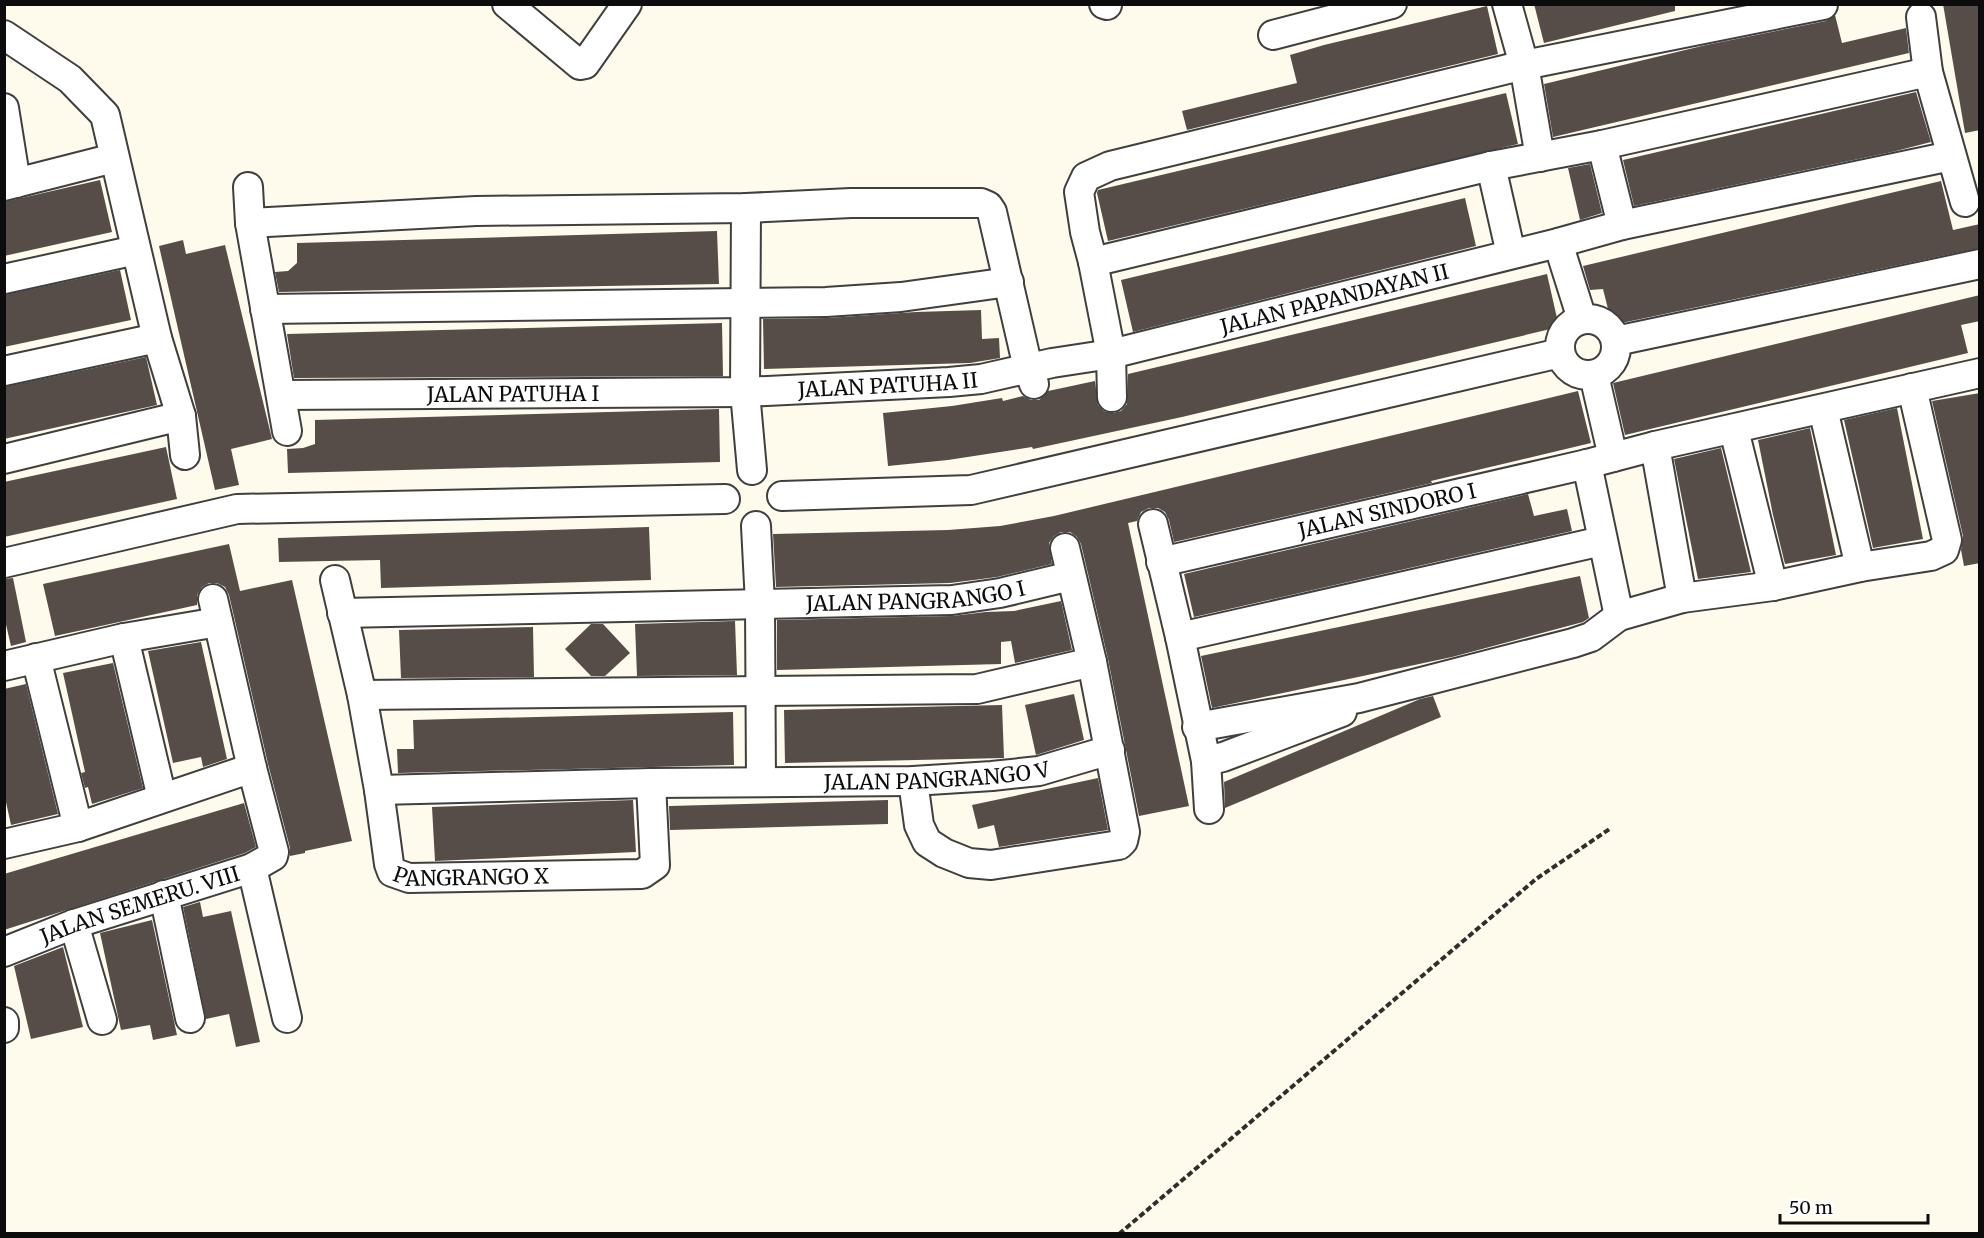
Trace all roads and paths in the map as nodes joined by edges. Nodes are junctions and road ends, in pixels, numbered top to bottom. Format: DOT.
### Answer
graph roads {
  1 [pos="507,4"];
  2 [pos="627,4"];
  3 [pos="1392,4"];
  4 [pos="1507,4"];
  5 [pos="1823,5"];
  6 [pos="1921,17"];
  7 [pos="4,34"];
  8 [pos="1273,35"];
  9 [pos="1524,65"];
  10 [pos="1928,72"];
  11 [pos="4,108"];
  12 [pos="1602,145"];
  13 [pos="1951,156"];
  14 [pos="1540,157"];
  15 [pos="114,158"];
  16 [pos="1491,166"];
  17 [pos="10,184"];
  18 [pos="248,187"];
  19 [pos="1965,202"];
  20 [pos="746,208"];
  21 [pos="250,223"];
  22 [pos="1622,225"];
  23 [pos="1558,243"];
  24 [pos="136,250"];
  25 [pos="1510,254"];
  26 [pos="1093,262"];
  27 [pos="1980,264"];
  28 [pos="4,279"];
  29 [pos="1009,282"];
  30 [pos="746,304"];
  31 [pos="265,309"];
  32 [pos="1582,320"];
  33 [pos="157,338"];
  34 [pos="1617,341"];
  35 [pos="1560,353"];
  36 [pos="1111,354"];
  37 [pos="4,371"];
  38 [pos="1980,373"];
  39 [pos="1594,375"];
  40 [pos="1031,376"];
  41 [pos="1912,388"];
  42 [pos="745,392"];
  43 [pos="282,395"];
  44 [pos="1112,397"];
  45 [pos="1822,409"];
  46 [pos="181,416"];
  47 [pos="1734,430"];
  48 [pos="287,431"];
  49 [pos="1655,446"];
  50 [pos="185,454"];
  51 [pos="4,459"];
  52 [pos="1600,460"];
  53 [pos="752,470"];
  54 [pos="782,496"];
  55 [pos="725,500"];
  56 [pos="1153,524"];
  57 [pos="756,526"];
  58 [pos="1602,541"];
  59 [pos="1065,548"];
  60 [pos="1161,562"];
  61 [pos="4,563"];
  62 [pos="1860,567"];
  63 [pos="1071,576"];
  64 [pos="335,580"];
  65 [pos="1773,586"];
  66 [pos="1682,598"];
  67 [pos="760,604"];
  68 [pos="342,613"];
  69 [pos="1619,616"];
  70 [pos="1180,637"];
  71 [pos="124,638"];
  72 [pos="36,658"];
  73 [pos="1092,662"];
  74 [pos="4,666"];
  75 [pos="762,690"];
  76 [pos="362,695"];
  77 [pos="1359,698"];
  78 [pos="1197,727"];
  79 [pos="1110,750"];
  80 [pos="1206,761"];
  81 [pos="252,768"];
  82 [pos="913,781"];
  83 [pos="761,782"];
  84 [pos="651,783"];
  85 [pos="379,790"];
  86 [pos="162,798"];
  87 [pos="1209,809"];
  88 [pos="78,827"];
  89 [pos="1611,828"];
  90 [pos="4,844"];
  91 [pos="262,862"];
  92 [pos="164,895"];
  93 [pos="74,924"];
  94 [pos="4,952"];
  95 [pos="190,1018"];
  96 [pos="287,1018"];
  97 [pos="102,1020"];
  98 [pos="4,1022"];
  99 [pos="4,1028"];
  100 [pos="1119,1233"];
  1 -- 2 [label="street"];
  3 -- 8 [label="street"];
  4 -- 9 [label="street"];
  5 -- 9 [label="street"];
  6 -- 10 [label="street"];
  7 -- 15 [label="street"];
  9 -- 14 [label="street"];
  9 -- 26 [label="street"];
  10 -- 12 [label="street"];
  10 -- 13 [label="street"];
  11 -- 17 [label="street"];
  12 -- 14 [label="street"];
  12 -- 22 [label="street"];
  13 -- 19 [label="street"];
  13 -- 22 [label="street, JALAN PAPANDAYAN II"];
  14 -- 16 [label="street"];
  15 -- 17 [label="street"];
  15 -- 24 [label="street"];
  16 -- 25 [label="street"];
  16 -- 26 [label="street"];
  18 -- 21 [label="street"];
  20 -- 21 [label="street"];
  20 -- 29 [label="street"];
  20 -- 30 [label="street"];
  21 -- 31 [label="street"];
  22 -- 23 [label="street, JALAN PAPANDAYAN II"];
  23 -- 25 [label="street, JALAN PAPANDAYAN II"];
  23 -- 32 [label="street"];
  24 -- 28 [label="street"];
  24 -- 33 [label="street"];
  25 -- 36 [label="street, JALAN PAPANDAYAN II"];
  26 -- 36 [label="street"];
  27 -- 34 [label="street"];
  29 -- 30 [label="street"];
  29 -- 40 [label="street"];
  30 -- 31 [label="street"];
  30 -- 42 [label="street"];
  31 -- 43 [label="street"];
  32 -- 34 [label="street"];
  32 -- 35 [label="street"];
  33 -- 37 [label="street"];
  33 -- 46 [label="street"];
  34 -- 39 [label="street"];
  35 -- 39 [label="street"];
  35 -- 54 [label="street"];
  36 -- 40 [label="street, JALAN PAPANDAYAN II"];
  36 -- 44 [label="street"];
  38 -- 41 [label="street, JALAN SINDORO I"];
  39 -- 52 [label="street"];
  40 -- 42 [label="street, JALAN PATUHA II"];
  41 -- 45 [label="street, JALAN SINDORO I"];
  41 -- 62 [label="street"];
  42 -- 43 [label="street, JALAN PATUHA I"];
  42 -- 53 [label="street"];
  43 -- 48 [label="street"];
  45 -- 47 [label="street, JALAN SINDORO I"];
  45 -- 62 [label="street"];
  46 -- 50 [label="street"];
  46 -- 51 [label="street"];
  47 -- 49 [label="street, JALAN SINDORO I"];
  47 -- 65 [label="street"];
  49 -- 52 [label="street, JALAN SINDORO I"];
  49 -- 66 [label="street"];
  52 -- 58 [label="street"];
  52 -- 60 [label="street, JALAN SINDORO I"];
  53 -- 54 [label="street"];
  53 -- 55 [label="street"];
  54 -- 57 [label="street"];
  55 -- 57 [label="street"];
  55 -- 61 [label="street"];
  56 -- 60 [label="street"];
  57 -- 67 [label="street"];
  58 -- 69 [label="street"];
  58 -- 70 [label="street"];
  59 -- 63 [label="street"];
  60 -- 70 [label="street"];
  62 -- 65 [label="street"];
  63 -- 67 [label="street, JALAN PANGRANGO I"];
  63 -- 73 [label="street"];
  64 -- 68 [label="street, PANGRANGO X"];
  65 -- 66 [label="street"];
  66 -- 69 [label="street"];
  67 -- 68 [label="street, JALAN PANGRANGO I"];
  67 -- 75 [label="street"];
  68 -- 76 [label="street, PANGRANGO X"];
  69 -- 77 [label="street"];
  70 -- 78 [label="street"];
  71 -- 72 [label="street"];
  71 -- 81 [label="street"];
  71 -- 86 [label="street"];
  72 -- 74 [label="street"];
  72 -- 88 [label="street"];
  73 -- 75 [label="street"];
  73 -- 79 [label="street"];
  75 -- 76 [label="street"];
  75 -- 83 [label="street"];
  76 -- 85 [label="street, PANGRANGO X"];
  77 -- 78 [label="street"];
  77 -- 80 [label="street"];
  78 -- 80 [label="street"];
  79 -- 82 [label="street, JALAN PANGRANGO V"];
  79 -- 82 [label="street"];
  80 -- 87 [label="street"];
  81 -- 86 [label="street"];
  81 -- 91 [label="street"];
  82 -- 83 [label="street, JALAN PANGRANGO V"];
  83 -- 84 [label="street, JALAN PANGRANGO V"];
  84 -- 85 [label="street, JALAN PANGRANGO V"];
  84 -- 85 [label="street, PANGRANGO X"];
  86 -- 88 [label="street"];
  88 -- 90 [label="street"];
  89 -- 100 [label="path"];
  91 -- 92 [label="street, JALAN SEMERU. VIII"];
  91 -- 96 [label="street"];
  92 -- 93 [label="street, JALAN SEMERU. VIII"];
  92 -- 95 [label="street"];
  93 -- 94 [label="street, JALAN SEMERU. VIII"];
  93 -- 97 [label="street"];
  98 -- 99 [label="street"];
}
